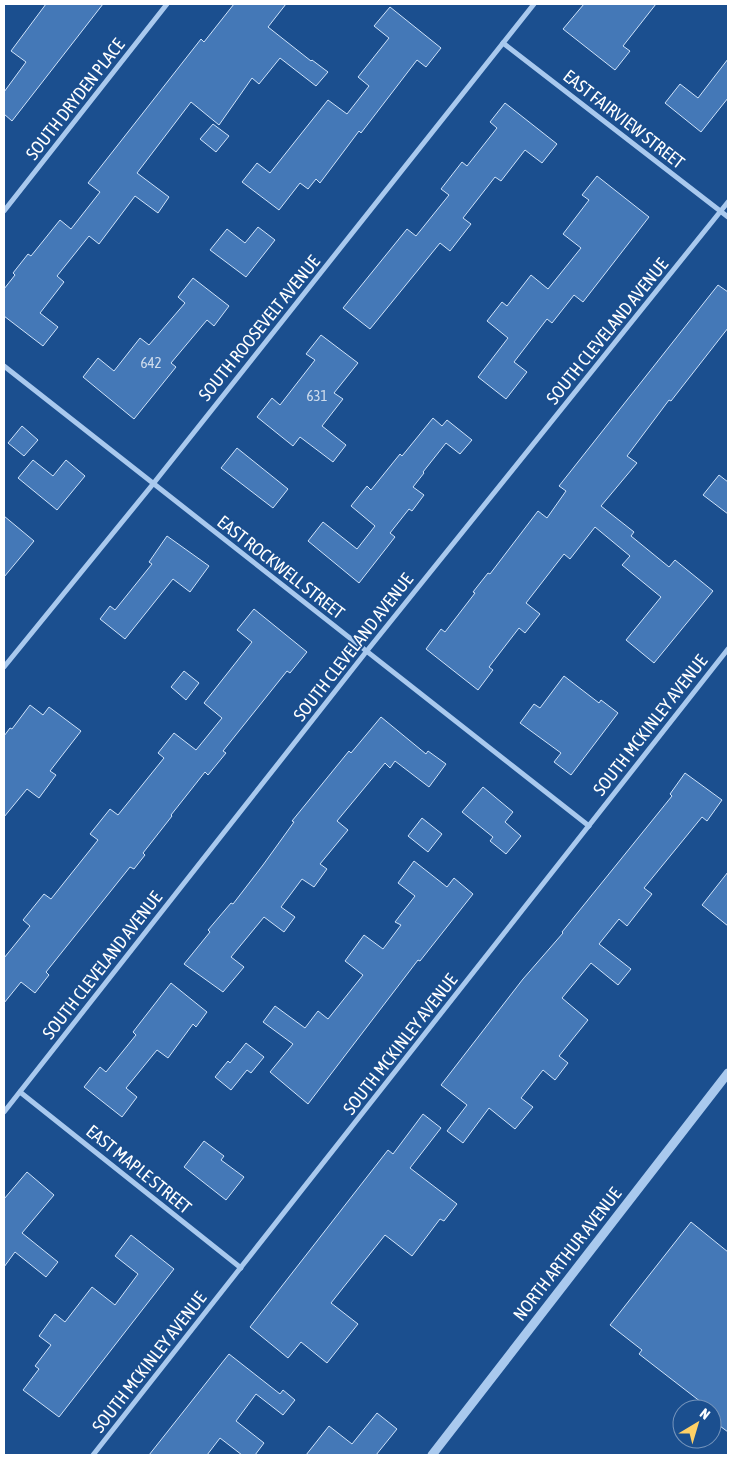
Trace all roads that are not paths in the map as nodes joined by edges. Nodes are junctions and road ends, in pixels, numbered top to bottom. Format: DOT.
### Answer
graph roads {
  1 [pos="167,4"];
  2 [pos="534,4"];
  3 [pos="503,43"];
  4 [pos="728,202"];
  5 [pos="4,211"];
  6 [pos="721,211"];
  7 [pos="728,217"];
  8 [pos="4,366"];
  9 [pos="153,484"];
  10 [pos="728,649"];
  11 [pos="366,652"];
  12 [pos="4,667"];
  13 [pos="589,826"];
  14 [pos="728,1073"];
  15 [pos="20,1092"];
  16 [pos="4,1112"];
  17 [pos="241,1268"];
  18 [pos="93,1455"];
  19 [pos="432,1455"];
  1 -- 5 [label="street, SOUTH DRYDEN PLACE"];
  2 -- 3 [label="street, SOUTH ROOSEVELT AVENUE"];
  3 -- 6 [label="street, EAST FAIRVIEW STREET"];
  3 -- 9 [label="street, SOUTH ROOSEVELT AVENUE"];
  4 -- 6 [label="street, SOUTH CLEVELAND AVENUE"];
  6 -- 7 [label="street, EAST FAIRVIEW STREET"];
  6 -- 11 [label="street, SOUTH CLEVELAND AVENUE"];
  8 -- 9 [label="street, EAST ROCKWELL STREET"];
  9 -- 11 [label="street, EAST ROCKWELL STREET"];
  9 -- 12 [label="street, SOUTH ROOSEVELT AVENUE"];
  10 -- 13 [label="street, SOUTH MCKINLEY AVENUE"];
  11 -- 13 [label="street, EAST ROCKWELL STREET"];
  11 -- 15 [label="street, SOUTH CLEVELAND AVENUE"];
  13 -- 17 [label="street, SOUTH MCKINLEY AVENUE"];
  14 -- 19 [label="street, NORTH ARTHUR AVENUE"];
  15 -- 16 [label="street, SOUTH CLEVELAND AVENUE"];
  15 -- 17 [label="street, EAST MAPLE STREET"];
  17 -- 18 [label="street, SOUTH MCKINLEY AVENUE"];
}
